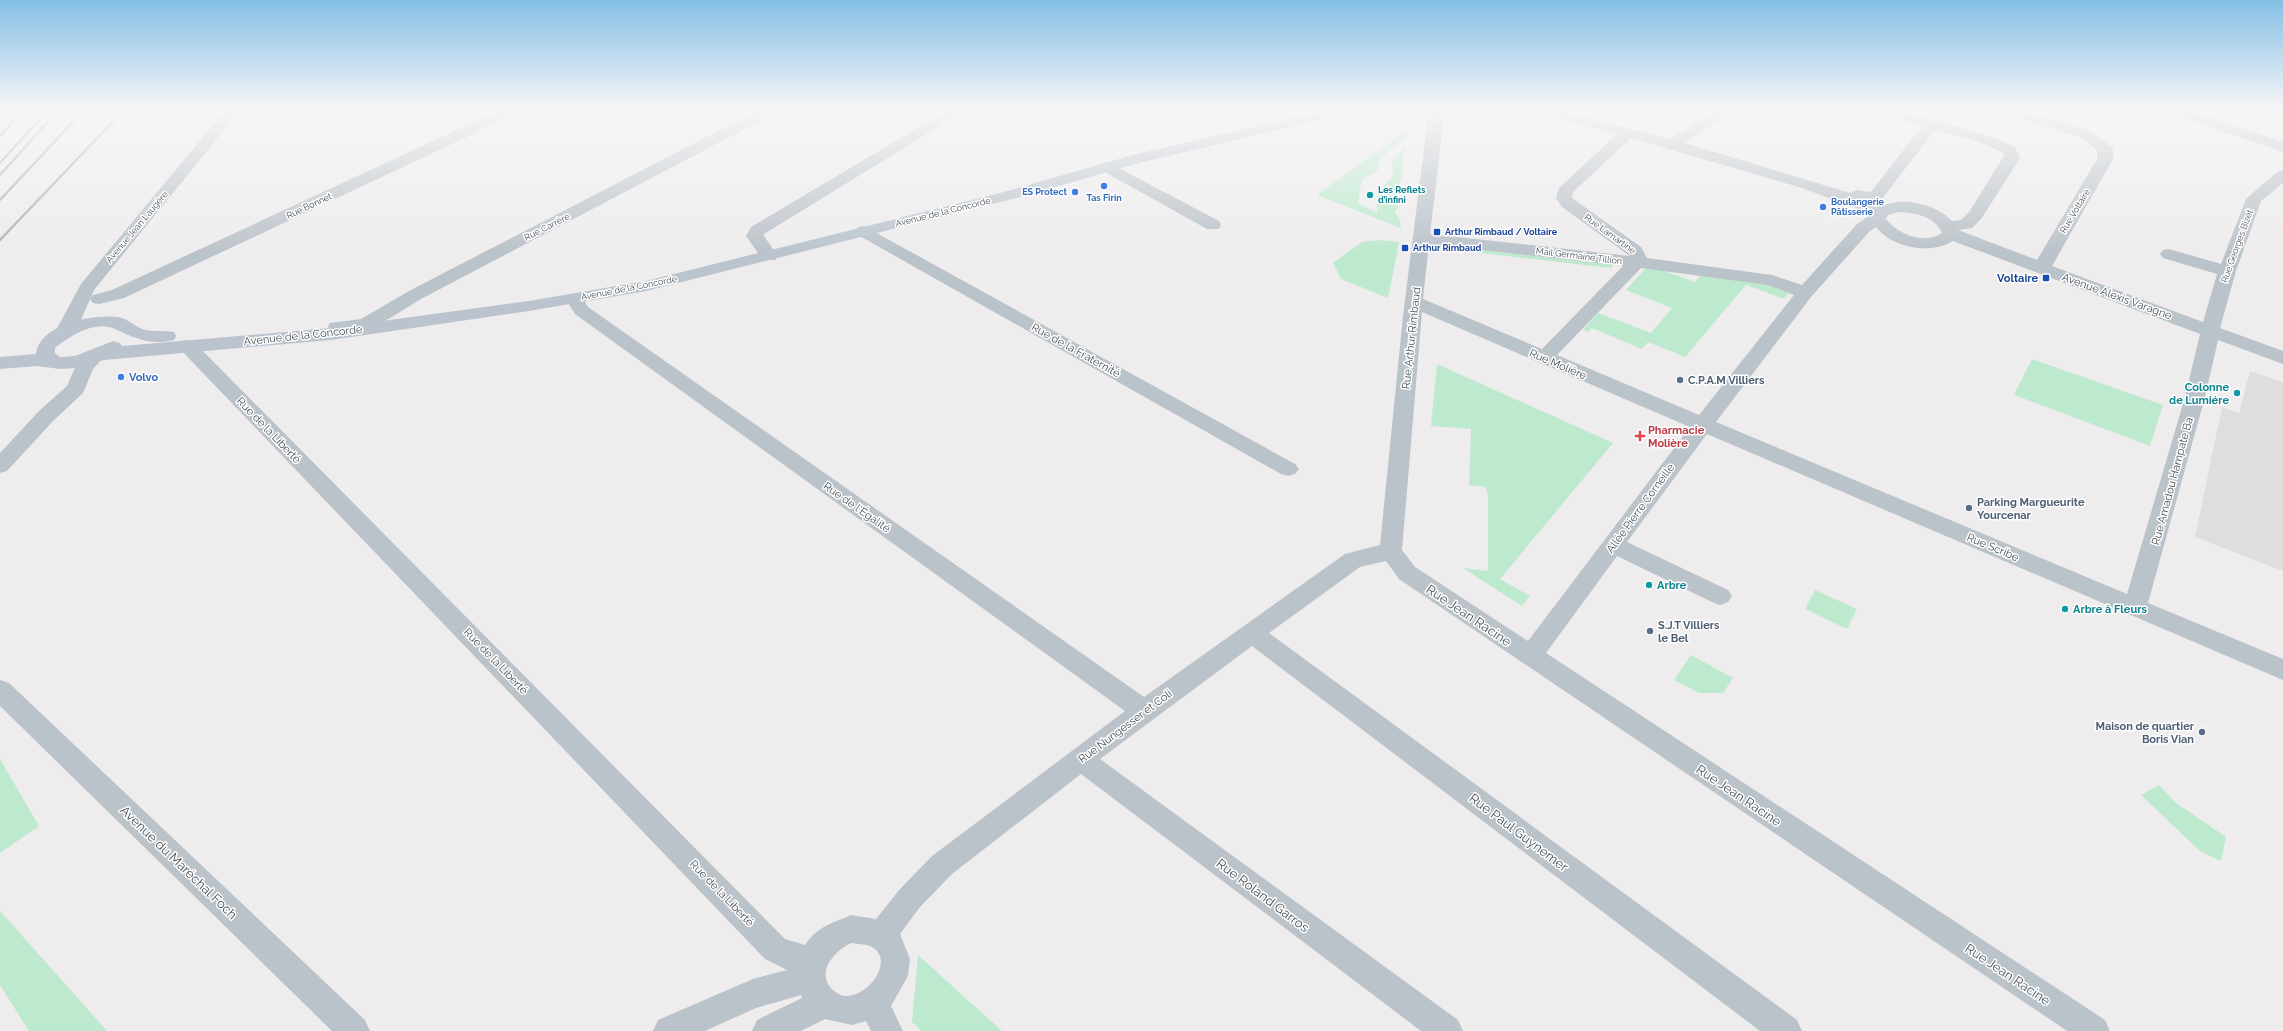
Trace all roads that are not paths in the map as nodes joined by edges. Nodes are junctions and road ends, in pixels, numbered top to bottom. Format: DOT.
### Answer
graph roads {
  1 [pos="195,156"];
  2 [pos="211,156"];
  3 [pos="414,156"];
  4 [pos="682,156"];
  5 [pos="882,156"];
  6 [pos="1150,156"];
  7 [pos="1431,156"];
  8 [pos="1601,156"];
  9 [pos="1713,156"];
  10 [pos="1906,156"];
  11 [pos="2012,156"];
  12 [pos="2105,156"];
  13 [pos="1107,167"];
  14 [pos="2283,175"];
  15 [pos="1853,199"];
  16 [pos="1879,216"];
  17 [pos="1213,225"];
  18 [pos="864,231"];
  19 [pos="1950,231"];
  20 [pos="1422,238"];
  21 [pos="2169,254"];
  22 [pos="769,256"];
  23 [pos="1637,259"];
  24 [pos="1683,261"];
  25 [pos="2041,269"];
  26 [pos="2227,271"];
  27 [pos="1805,292"];
  28 [pos="574,298"];
  29 [pos="99,299"];
  30 [pos="1414,302"];
  31 [pos="529,306"];
  32 [pos="381,316"];
  33 [pos="116,324"];
  34 [pos="2210,330"];
  35 [pos="317,335"];
  36 [pos="58,336"];
  37 [pos="187,346"];
  38 [pos="0,355"];
  39 [pos="98,355"];
  40 [pos="1544,358"];
  41 [pos="2283,358"];
  42 [pos="55,362"];
  43 [pos="0,363"];
  44 [pos="46,416"];
  45 [pos="1702,424"];
  46 [pos="0,466"];
  47 [pos="1288,469"];
  48 [pos="1613,545"];
  49 [pos="1390,551"];
  50 [pos="1720,596"];
  51 [pos="2135,608"];
  52 [pos="1252,633"];
  53 [pos="1530,656"];
  54 [pos="2283,670"];
  55 [pos="1,693"];
  56 [pos="1144,711"];
  57 [pos="1080,760"];
  58 [pos="882,934"];
  59 [pos="812,970"];
  60 [pos="873,1002"];
  61 [pos="824,1004"];
  62 [pos="354,1031"];
  63 [pos="669,1031"];
  64 [pos="768,1031"];
  65 [pos="888,1031"];
  66 [pos="1446,1031"];
  67 [pos="1786,1031"];
  68 [pos="2094,1031"];
  1 -- 36 [label="street, Avenue Jean Laugère"];
  2 -- 29 [label="street, Avenue Jean Laugère"];
  3 -- 29 [label="street, Rue Bonnet"];
  4 -- 32 [label="street, Rue Carrère"];
  5 -- 22 [label="street"];
  6 -- 13 [label="main road, Avenue de la Concorde"];
  7 -- 20 [label="street, Rue Arthur Rimbaud"];
  8 -- 23 [label="street, Rue Lamartine"];
  9 -- 15 [label="street"];
  10 -- 15 [label="street"];
  11 -- 19 [label="street"];
  12 -- 25 [label="street, Rue Voltaire"];
  13 -- 17 [label="street"];
  13 -- 18 [label="main road, Avenue de la Concorde"];
  14 -- 26 [label="street, Rue Georges Bizet"];
  15 -- 16 [label="street"];
  16 -- 19 [label="street, Avenue Alexis Varagne"];
  16 -- 19 [label="street"];
  16 -- 27 [label="street, Allée Pierre Corneille"];
  18 -- 22 [label="main road, Avenue de la Concorde"];
  18 -- 47 [label="street, Rue de la Fraternité"];
  19 -- 25 [label="street, Avenue Alexis Varagne"];
  20 -- 23 [label="street, Mail Germaine Tillion"];
  20 -- 30 [label="street, Rue Arthur Rimbaud"];
  21 -- 26 [label="street"];
  22 -- 28 [label="main road, Avenue de la Concorde"];
  23 -- 24 [label="street"];
  23 -- 27 [label="street, Mail Germaine Tillion"];
  23 -- 40 [label="street, Rue Lamartine"];
  25 -- 34 [label="street, Avenue Alexis Varagne"];
  26 -- 34 [label="street, Rue Georges Bizet"];
  27 -- 45 [label="street, Allée Pierre Corneille"];
  28 -- 31 [label="main road, Avenue de la Concorde"];
  28 -- 56 [label="street, Rue de l'Égalité"];
  29 -- 33 [label="street"];
  30 -- 40 [label="street, Rue Molière"];
  30 -- 49 [label="street, Rue Arthur Rimbaud"];
  31 -- 32 [label="main road, Avenue de la Concorde"];
  31 -- 35 [label="main road, Avenue de la Concorde"];
  32 -- 33 [label="main road, Avenue de la Concorde"];
  32 -- 35 [label="street, Rue Carrère"];
  33 -- 36 [label="main road"];
  33 -- 39 [label="main road"];
  34 -- 41 [label="street, Avenue Alexis Varagne"];
  34 -- 51 [label="street, Rue Amadou Hampate Ba"];
  35 -- 37 [label="main road, Avenue de la Concorde"];
  36 -- 38 [label="main road"];
  36 -- 42 [label="main road"];
  37 -- 39 [label="main road, Avenue de la Concorde"];
  37 -- 59 [label="street, Rue de la Liberté"];
  39 -- 42 [label="main road"];
  39 -- 44 [label="street"];
  40 -- 45 [label="street, Rue Molière"];
  42 -- 43 [label="main road"];
  42 -- 44 [label="street"];
  44 -- 46 [label="street"];
  45 -- 48 [label="street, Allée Pierre Corneille"];
  45 -- 51 [label="street, Rue Scribe"];
  48 -- 50 [label="street"];
  48 -- 53 [label="street, Allée Pierre Corneille"];
  49 -- 52 [label="street, Rue Nungesser et Coli"];
  49 -- 53 [label="street, Rue Jean Racine"];
  51 -- 54 [label="street, Rue Scribe"];
  52 -- 56 [label="street, Rue Nungesser et Coli"];
  52 -- 67 [label="street, Rue Paul Guynemer"];
  53 -- 68 [label="street, Rue Jean Racine"];
  55 -- 62 [label="street, Avenue du Maréchal Foch"];
  56 -- 57 [label="street, Rue Nungesser et Coli"];
  57 -- 58 [label="street, Rue Nungesser et Coli"];
  57 -- 66 [label="street, Rue Roland Garros"];
  58 -- 59 [label="street"];
  58 -- 60 [label="street"];
  59 -- 61 [label="street"];
  59 -- 63 [label="street"];
  60 -- 61 [label="street"];
  60 -- 65 [label="street"];
  61 -- 64 [label="street"];
}
